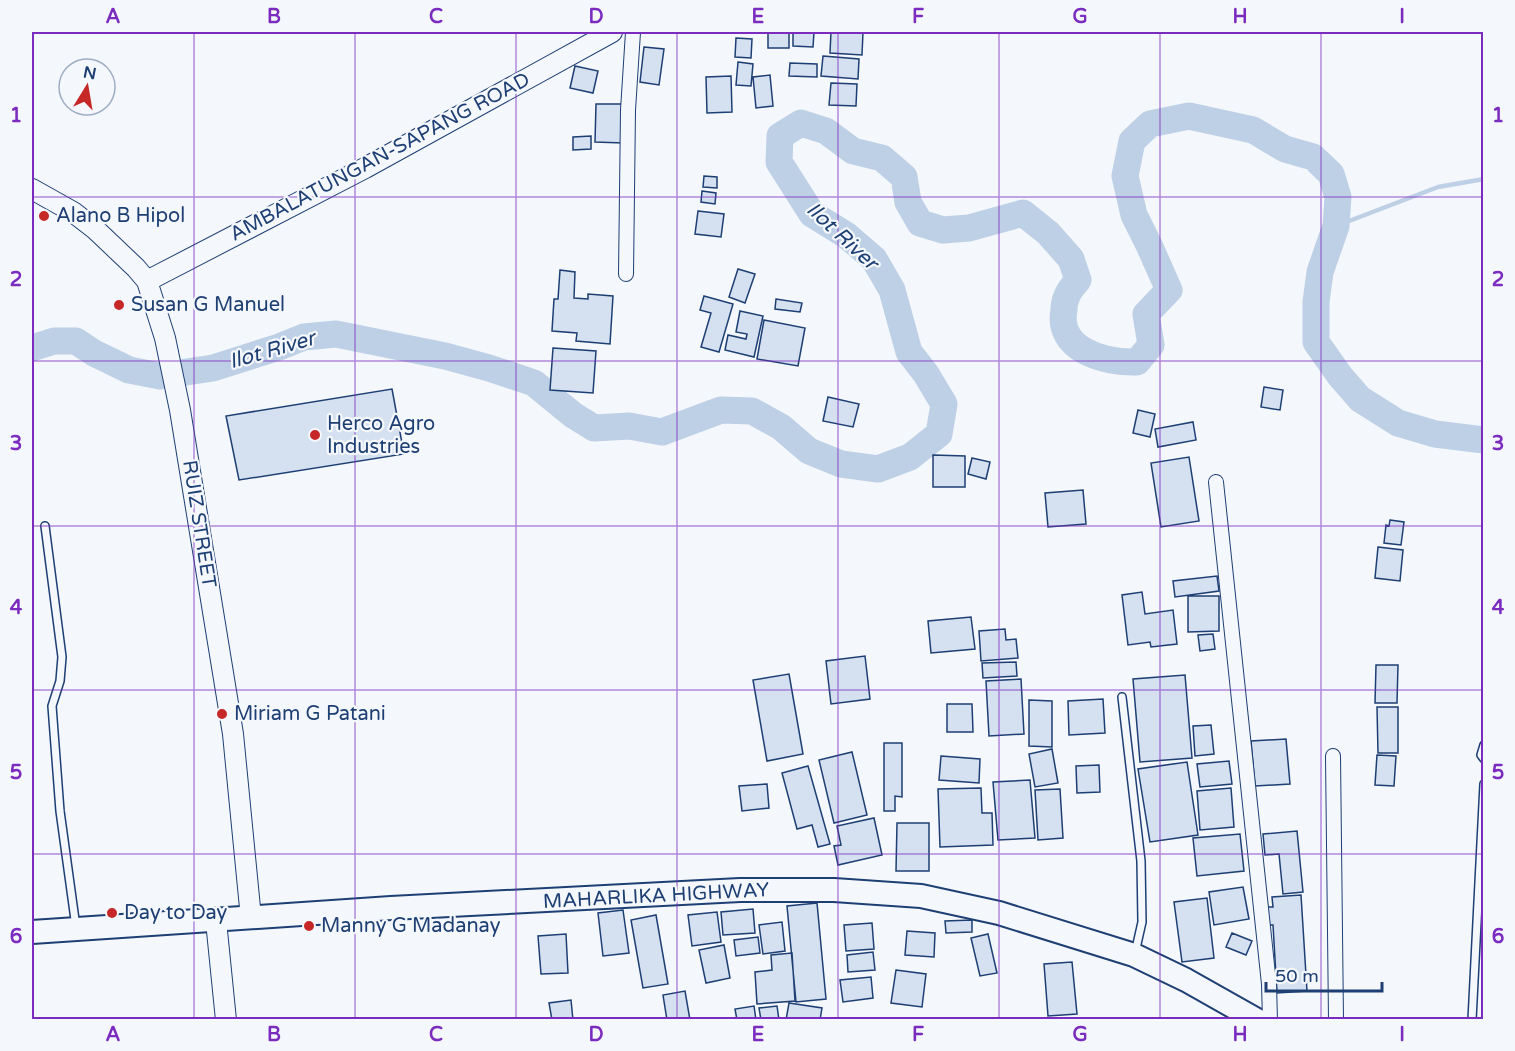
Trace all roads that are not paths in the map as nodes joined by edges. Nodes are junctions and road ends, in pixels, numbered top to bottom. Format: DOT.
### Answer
graph roads {
  1 [pos="612,32"];
  2 [pos="633,32"];
  3 [pos="32,189"];
  4 [pos="626,274"];
  5 [pos="147,281"];
  6 [pos="1216,482"];
  7 [pos="45,526"];
  8 [pos="1122,697"];
  9 [pos="1484,745"];
  10 [pos="1333,756"];
  11 [pos="1484,759"];
  12 [pos="1484,784"];
  13 [pos="252,918"];
  14 [pos="216,921"];
  15 [pos="76,930"];
  16 [pos="32,932"];
  17 [pos="1134,955"];
  18 [pos="226,1020"];
  19 [pos="1257,1020"];
  20 [pos="1270,1020"];
  21 [pos="1336,1020"];
  22 [pos="1472,1020"];
  1 -- 5 [label="street, AMBALATUNGAN-SAPANG ROAD"];
  2 -- 4 [label="street"];
  3 -- 5 [label="street, RUIZ STREET"];
  5 -- 13 [label="street, RUIZ STREET"];
  6 -- 20 [label="street"];
  7 -- 15 [label="lane"];
  8 -- 17 [label="lane"];
  9 -- 11 [label="lane"];
  10 -- 21 [label="street"];
  12 -- 22 [label="lane"];
  13 -- 14 [label="main road, MAHARLIKA HIGHWAY"];
  13 -- 17 [label="main road, MAHARLIKA HIGHWAY"];
  14 -- 15 [label="main road, MAHARLIKA HIGHWAY"];
  14 -- 18 [label="street"];
  15 -- 16 [label="main road, MAHARLIKA HIGHWAY"];
  17 -- 19 [label="main road, MAHARLIKA HIGHWAY"];
}
